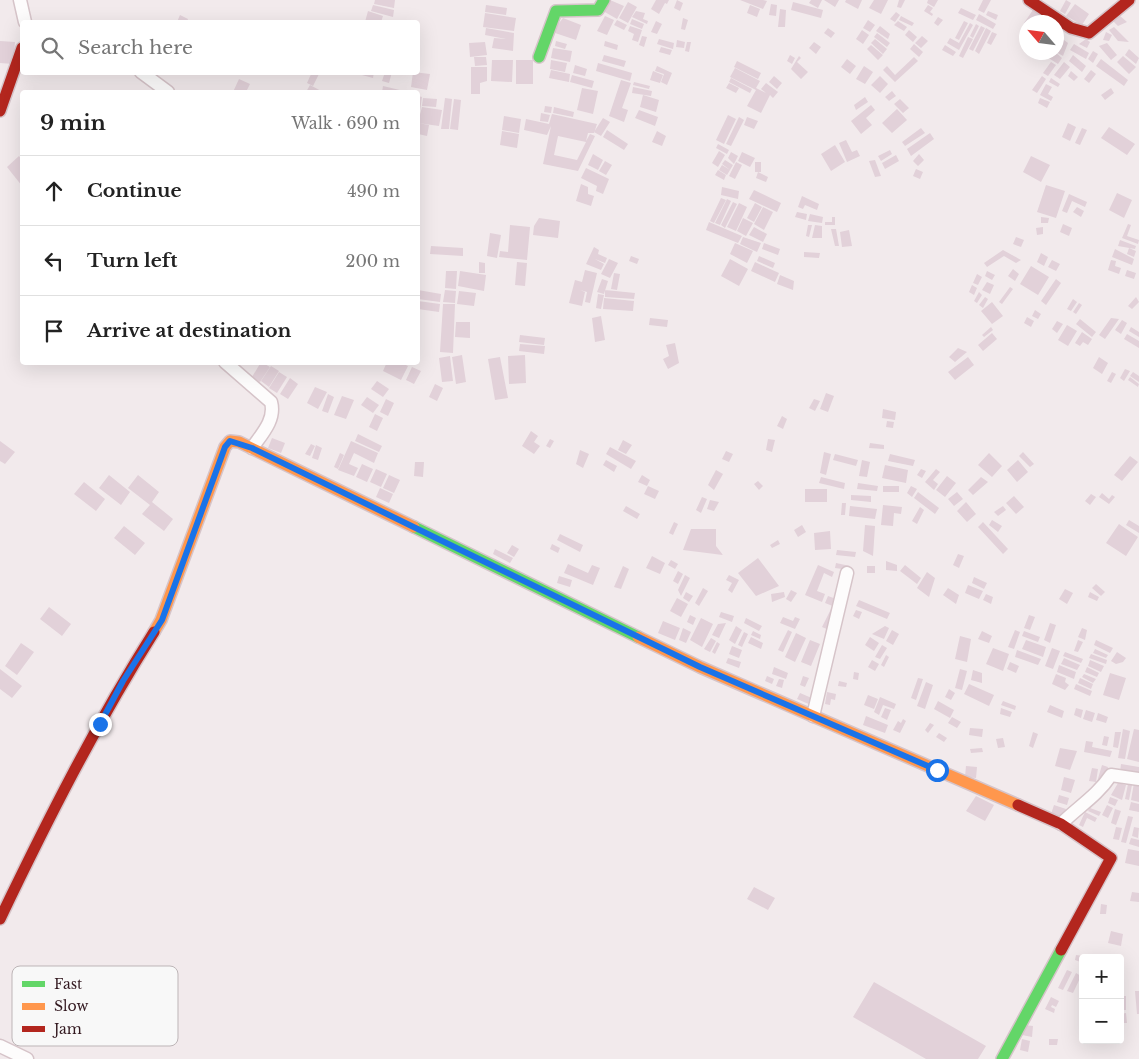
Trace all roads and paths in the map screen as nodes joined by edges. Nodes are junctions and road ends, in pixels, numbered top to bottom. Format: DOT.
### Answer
graph roads {
  1 [pos="20,0"];
  2 [pos="604,0"];
  3 [pos="1029,0"];
  4 [pos="1129,0"];
  5 [pos="25,20"];
  6 [pos="20,54"];
  7 [pos="539,57"];
  8 [pos="145,75"];
  9 [pos="165,90"];
  10 [pos="0,111"];
  11 [pos="228,365"];
  12 [pos="252,448"];
  13 [pos="847,573"];
  14 [pos="813,716"];
  15 [pos="1139,779"];
  16 [pos="1061,824"];
  17 [pos="0,918"];
  18 [pos="0,1046"];
  19 [pos="27,1059"];
  20 [pos="1002,1059"];
  1 -- 5 [label="street"];
  2 -- 7 [label="street"];
  3 -- 4 [label="street"];
  6 -- 10 [label="street"];
  8 -- 9 [label="street"];
  11 -- 12 [label="street"];
  12 -- 14 [label="street"];
  12 -- 17 [label="street"];
  13 -- 14 [label="street"];
  14 -- 16 [label="street"];
  15 -- 16 [label="street"];
  16 -- 20 [label="street"];
  18 -- 19 [label="street"];
}
